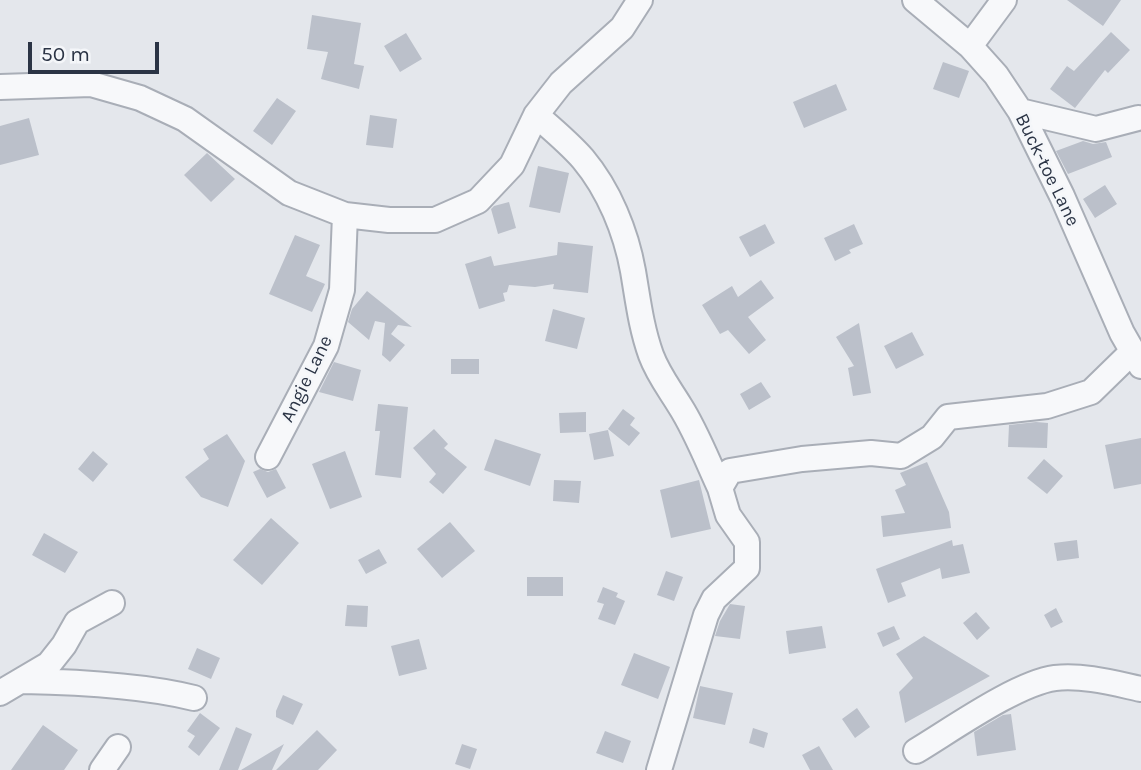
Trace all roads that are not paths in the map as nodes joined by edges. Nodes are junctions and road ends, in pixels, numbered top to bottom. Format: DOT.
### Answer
graph roads {
  1 [pos="640,0"];
  2 [pos="915,0"];
  3 [pos="1004,0"];
  4 [pos="970,46"];
  5 [pos="0,88"];
  6 [pos="1020,111"];
  7 [pos="536,115"];
  8 [pos="1139,118"];
  9 [pos="345,215"];
  10 [pos="1137,360"];
  11 [pos="268,457"];
  12 [pos="720,488"];
  13 [pos="111,603"];
  14 [pos="23,681"];
  15 [pos="1141,689"];
  16 [pos="0,693"];
  17 [pos="194,698"];
  18 [pos="118,747"];
  19 [pos="916,751"];
  20 [pos="102,770"];
  21 [pos="659,770"];
  1 -- 7 [label="street"];
  2 -- 4 [label="street, Buck-toe Lane"];
  3 -- 4 [label="street"];
  4 -- 6 [label="street, Buck-toe Lane"];
  5 -- 9 [label="street"];
  6 -- 8 [label="street"];
  6 -- 10 [label="street, Buck-toe Lane"];
  7 -- 9 [label="street"];
  7 -- 12 [label="street"];
  9 -- 11 [label="street, Angie Lane"];
  10 -- 12 [label="street"];
  12 -- 21 [label="street"];
  13 -- 14 [label="street"];
  14 -- 16 [label="street"];
  14 -- 17 [label="street"];
  15 -- 19 [label="street"];
  18 -- 20 [label="street"];
}
